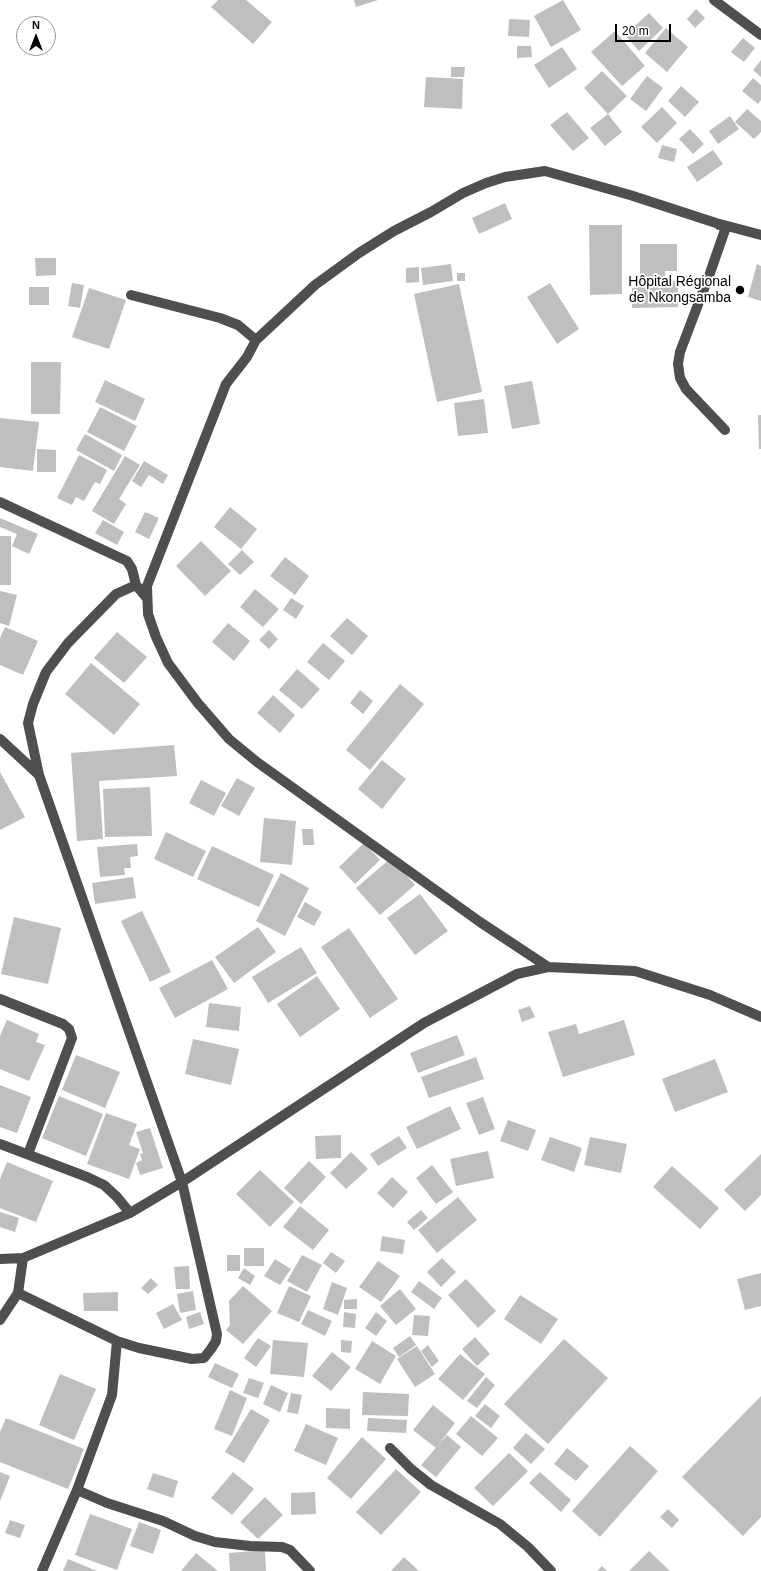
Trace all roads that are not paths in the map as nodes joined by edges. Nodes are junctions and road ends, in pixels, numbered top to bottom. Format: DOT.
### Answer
graph roads {
  1 [pos="714,0"];
  2 [pos="761,35"];
  3 [pos="716,223"];
  4 [pos="761,235"];
  5 [pos="131,295"];
  6 [pos="256,340"];
  7 [pos="725,430"];
  8 [pos="0,502"];
  9 [pos="136,585"];
  10 [pos="146,596"];
  11 [pos="0,739"];
  12 [pos="39,775"];
  13 [pos="548,966"];
  14 [pos="0,999"];
  15 [pos="761,1017"];
  16 [pos="0,1144"];
  17 [pos="28,1154"];
  18 [pos="182,1182"];
  19 [pos="130,1213"];
  20 [pos="23,1258"];
  21 [pos="0,1259"];
  22 [pos="18,1293"];
  23 [pos="0,1320"];
  24 [pos="117,1341"];
  25 [pos="390,1448"];
  26 [pos="77,1490"];
  27 [pos="42,1571"];
  28 [pos="310,1571"];
  29 [pos="552,1571"];
  1 -- 2 [label="street"];
  3 -- 4 [label="street"];
  3 -- 6 [label="street"];
  3 -- 7 [label="street"];
  5 -- 6 [label="street"];
  6 -- 10 [label="street"];
  8 -- 9 [label="street"];
  9 -- 10 [label="street"];
  9 -- 12 [label="street"];
  10 -- 13 [label="street"];
  11 -- 12 [label="street"];
  12 -- 18 [label="street"];
  13 -- 15 [label="street"];
  13 -- 18 [label="street"];
  14 -- 17 [label="street"];
  16 -- 17 [label="street"];
  17 -- 19 [label="street"];
  18 -- 19 [label="street"];
  18 -- 24 [label="street"];
  19 -- 20 [label="street"];
  20 -- 21 [label="street"];
  20 -- 22 [label="street"];
  22 -- 23 [label="street"];
  22 -- 24 [label="street"];
  24 -- 26 [label="street"];
  25 -- 29 [label="street"];
  26 -- 27 [label="street"];
  26 -- 28 [label="street"];
}
